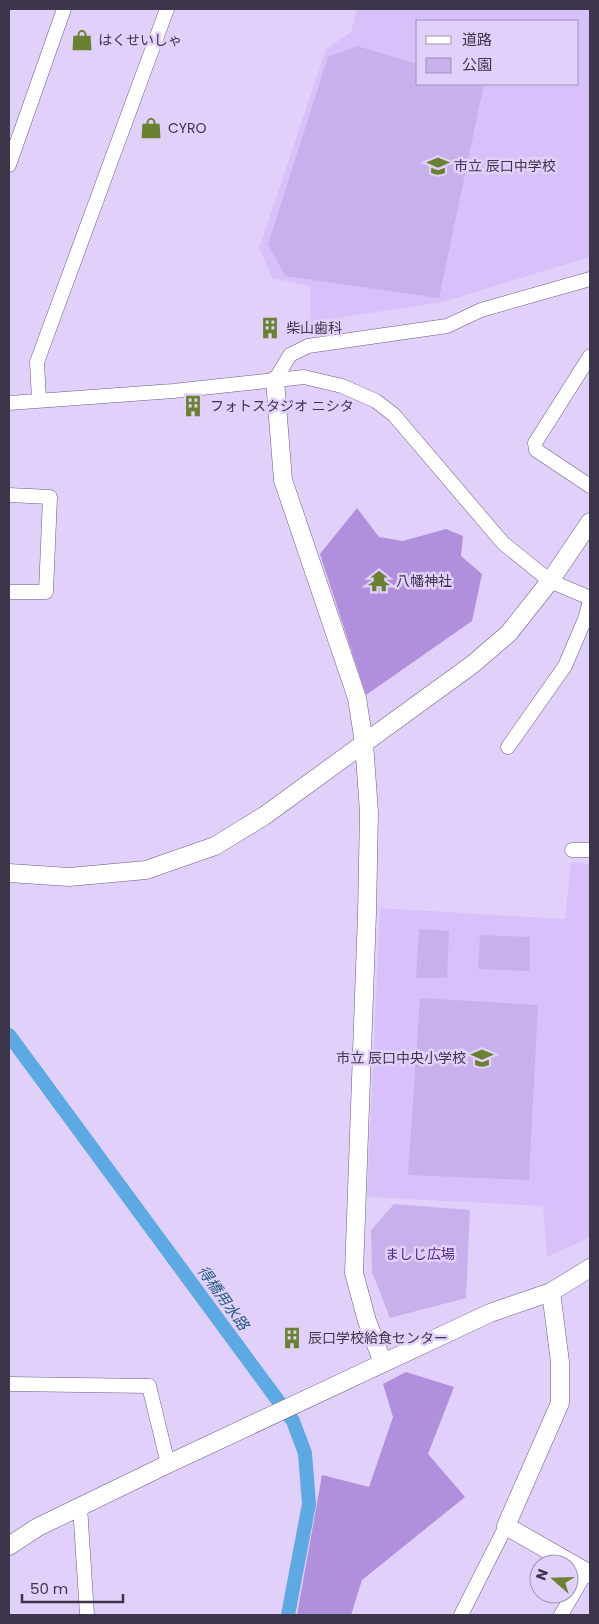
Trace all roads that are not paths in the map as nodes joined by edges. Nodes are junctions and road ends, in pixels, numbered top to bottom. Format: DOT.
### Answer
graph roads {
  1 [pos="64,9"];
  2 [pos="167,9"];
  3 [pos="9,165"];
  4 [pos="590,278"];
  5 [pos="590,356"];
  6 [pos="275,380"];
  7 [pos="39,400"];
  8 [pos="9,403"];
  9 [pos="590,486"];
  10 [pos="9,495"];
  11 [pos="590,522"];
  12 [pos="550,581"];
  13 [pos="9,592"];
  14 [pos="590,599"];
  15 [pos="364,743"];
  16 [pos="508,747"];
  17 [pos="572,850"];
  18 [pos="590,850"];
  19 [pos="9,873"];
  20 [pos="590,1268"];
  21 [pos="551,1292"];
  22 [pos="383,1362"];
  23 [pos="9,1384"];
  24 [pos="168,1464"];
  25 [pos="80,1506"];
  26 [pos="506,1526"];
  27 [pos="10,1544"];
  28 [pos="588,1573"];
  29 [pos="87,1615"];
  30 [pos="461,1615"];
  31 [pos="561,1615"];
  1 -- 3 [label="street"];
  2 -- 7 [label="street"];
  4 -- 6 [label="street"];
  5 -- 9 [label="street"];
  6 -- 7 [label="street"];
  6 -- 12 [label="street"];
  6 -- 15 [label="street"];
  7 -- 8 [label="street"];
  10 -- 13 [label="street"];
  11 -- 12 [label="street"];
  12 -- 14 [label="street"];
  12 -- 15 [label="street"];
  14 -- 16 [label="street"];
  15 -- 19 [label="street"];
  15 -- 22 [label="street"];
  17 -- 18 [label="street"];
  20 -- 21 [label="street"];
  21 -- 22 [label="street"];
  21 -- 26 [label="street"];
  22 -- 24 [label="street"];
  23 -- 24 [label="street"];
  24 -- 25 [label="street"];
  25 -- 27 [label="street"];
  25 -- 29 [label="street"];
  26 -- 28 [label="street"];
  26 -- 30 [label="street"];
  28 -- 31 [label="street"];
}
